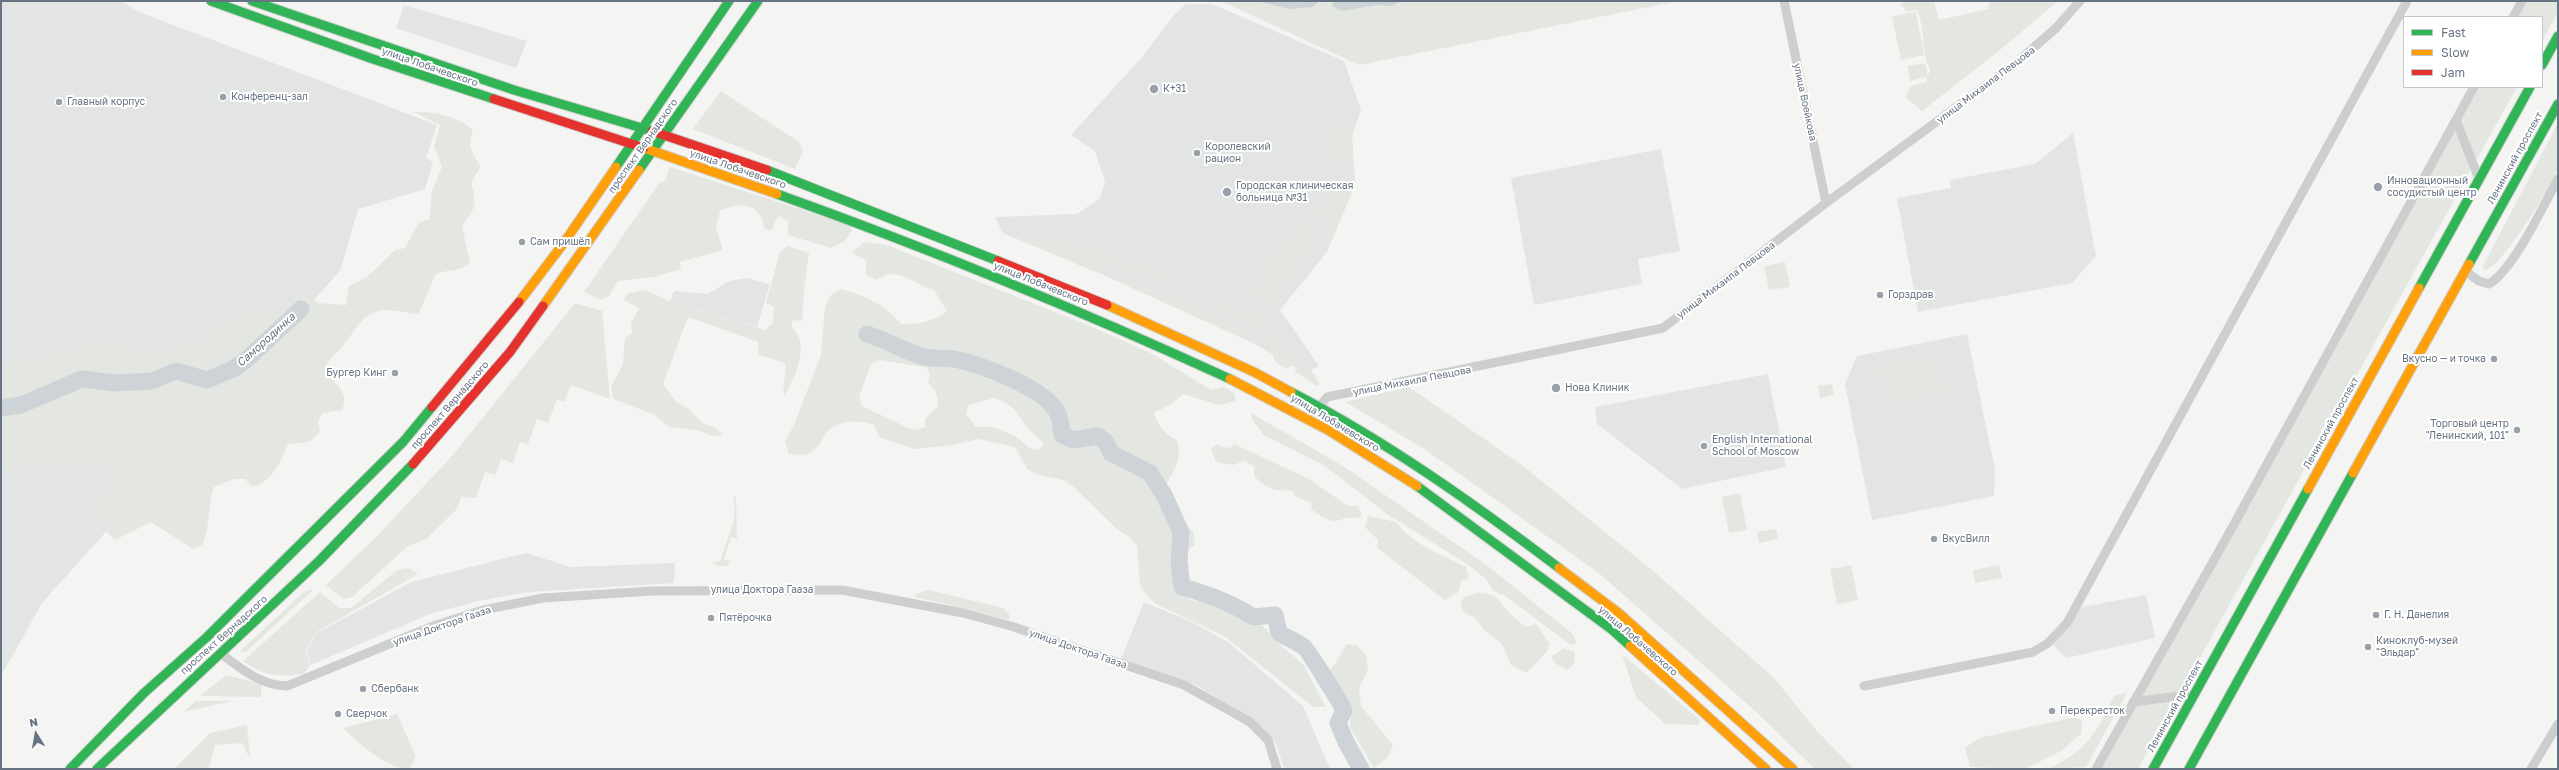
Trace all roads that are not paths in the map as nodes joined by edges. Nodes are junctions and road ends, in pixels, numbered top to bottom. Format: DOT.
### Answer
graph roads {
  1 [pos="211,1"];
  2 [pos="252,1"];
  3 [pos="729,1"];
  4 [pos="758,1"];
  5 [pos="1784,1"];
  6 [pos="2080,1"];
  7 [pos="2407,1"];
  8 [pos="2522,1"];
  9 [pos="2514,16"];
  10 [pos="2558,36"];
  11 [pos="2543,63"];
  12 [pos="2473,88"];
  13 [pos="2529,88"];
  14 [pos="2558,104"];
  15 [pos="2456,120"];
  16 [pos="641,127"];
  17 [pos="664,134"];
  18 [pos="628,145"];
  19 [pos="653,153"];
  20 [pos="2479,179"];
  21 [pos="2558,179"];
  22 [pos="1826,203"];
  23 [pos="2465,271"];
  24 [pos="1320,406"];
  25 [pos="1312,421"];
  26 [pos="220,653"];
  27 [pos="1864,686"];
  28 [pos="2194,694"];
  29 [pos="2133,702"];
  30 [pos="2558,724"];
  31 [pos="70,769"];
  32 [pos="97,769"];
  33 [pos="1277,769"];
  34 [pos="1766,769"];
  35 [pos="1793,769"];
  36 [pos="2096,769"];
  37 [pos="2153,769"];
  38 [pos="2189,769"];
  39 [pos="2531,769"];
  1 -- 18 [label="main road, улица Лобачевского"];
  2 -- 16 [label="main road, улица Лобачевского"];
  3 -- 16 [label="main road, проспект Вернадского"];
  4 -- 17 [label="main road, проспект Вернадского"];
  5 -- 22 [label="street, улица Воейкова"];
  6 -- 22 [label="street, улица Михаила Певцова"];
  7 -- 27 [label="street"];
  8 -- 9 [label="street"];
  10 -- 11 [label="main road"];
  12 -- 15 [label="street"];
  13 -- 20 [label="main road, Ленинский проспект"];
  14 -- 23 [label="main road, Ленинский проспект"];
  15 -- 20 [label="street"];
  15 -- 29 [label="street"];
  16 -- 17 [label="main road, улица Лобачевского"];
  16 -- 18 [label="main road, проспект Вернадского"];
  17 -- 19 [label="main road, проспект Вернадского"];
  17 -- 24 [label="main road, улица Лобачевского"];
  18 -- 19 [label="main road, улица Лобачевского"];
  18 -- 31 [label="main road, проспект Вернадского"];
  19 -- 25 [label="main road, улица Лобачевского"];
  19 -- 26 [label="main road, проспект Вернадского"];
  20 -- 28 [label="main road, Ленинский проспект"];
  21 -- 23 [label="street"];
  22 -- 24 [label="street, улица Михаила Певцова"];
  23 -- 38 [label="main road, Ленинский проспект"];
  24 -- 25 [label="street, улица Михаила Певцова"];
  24 -- 35 [label="main road, улица Лобачевского"];
  25 -- 34 [label="main road, улица Лобачевского"];
  26 -- 32 [label="main road, проспект Вернадского"];
  26 -- 33 [label="street, улица Доктора Гааза"];
  28 -- 29 [label="street"];
  28 -- 37 [label="main road, Ленинский проспект"];
  29 -- 36 [label="street"];
  30 -- 39 [label="street"];
}
